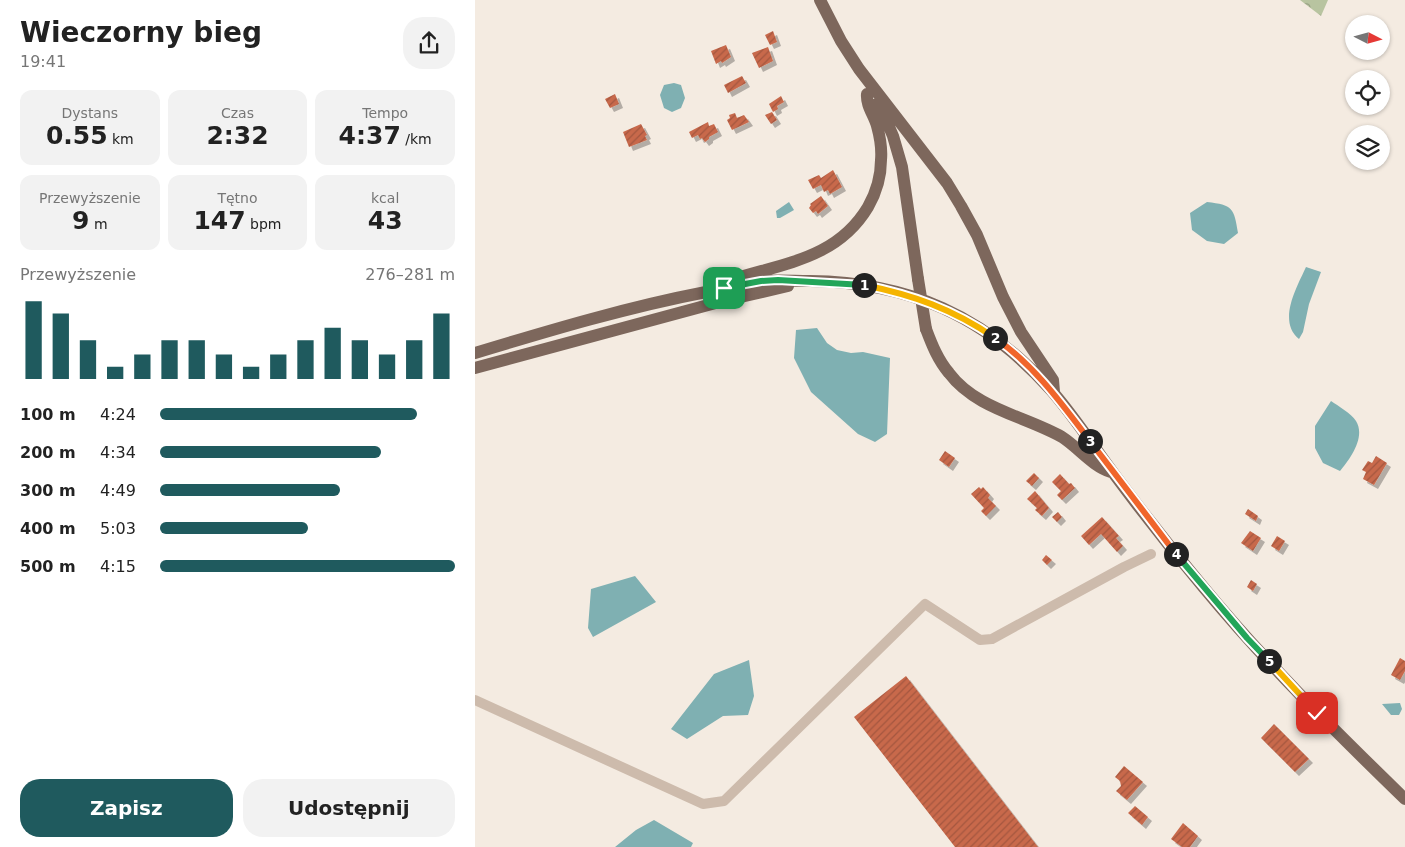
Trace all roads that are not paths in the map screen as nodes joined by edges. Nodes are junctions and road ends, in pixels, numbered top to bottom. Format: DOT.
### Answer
graph roads {
  1 [pos="812,0"];
  2 [pos="820,0"];
  3 [pos="867,94"];
  4 [pos="811,281"];
  5 [pos="686,296"];
  6 [pos="475,353"];
  7 [pos="475,368"];
  8 [pos="1053,393"];
  9 [pos="1113,473"];
  10 [pos="1151,554"];
  11 [pos="475,700"];
  12 [pos="1405,799"];
  1 -- 3 [label="main road"];
  2 -- 8 [label="main road"];
  3 -- 5 [label="main road"];
  3 -- 9 [label="main road, bridge"];
  4 -- 5 [label="main road"];
  4 -- 7 [label="main road"];
  4 -- 8 [label="main road"];
  5 -- 6 [label="main road"];
  8 -- 9 [label="main road"];
  9 -- 12 [label="main road"];
  10 -- 11 [label="street"];
}
